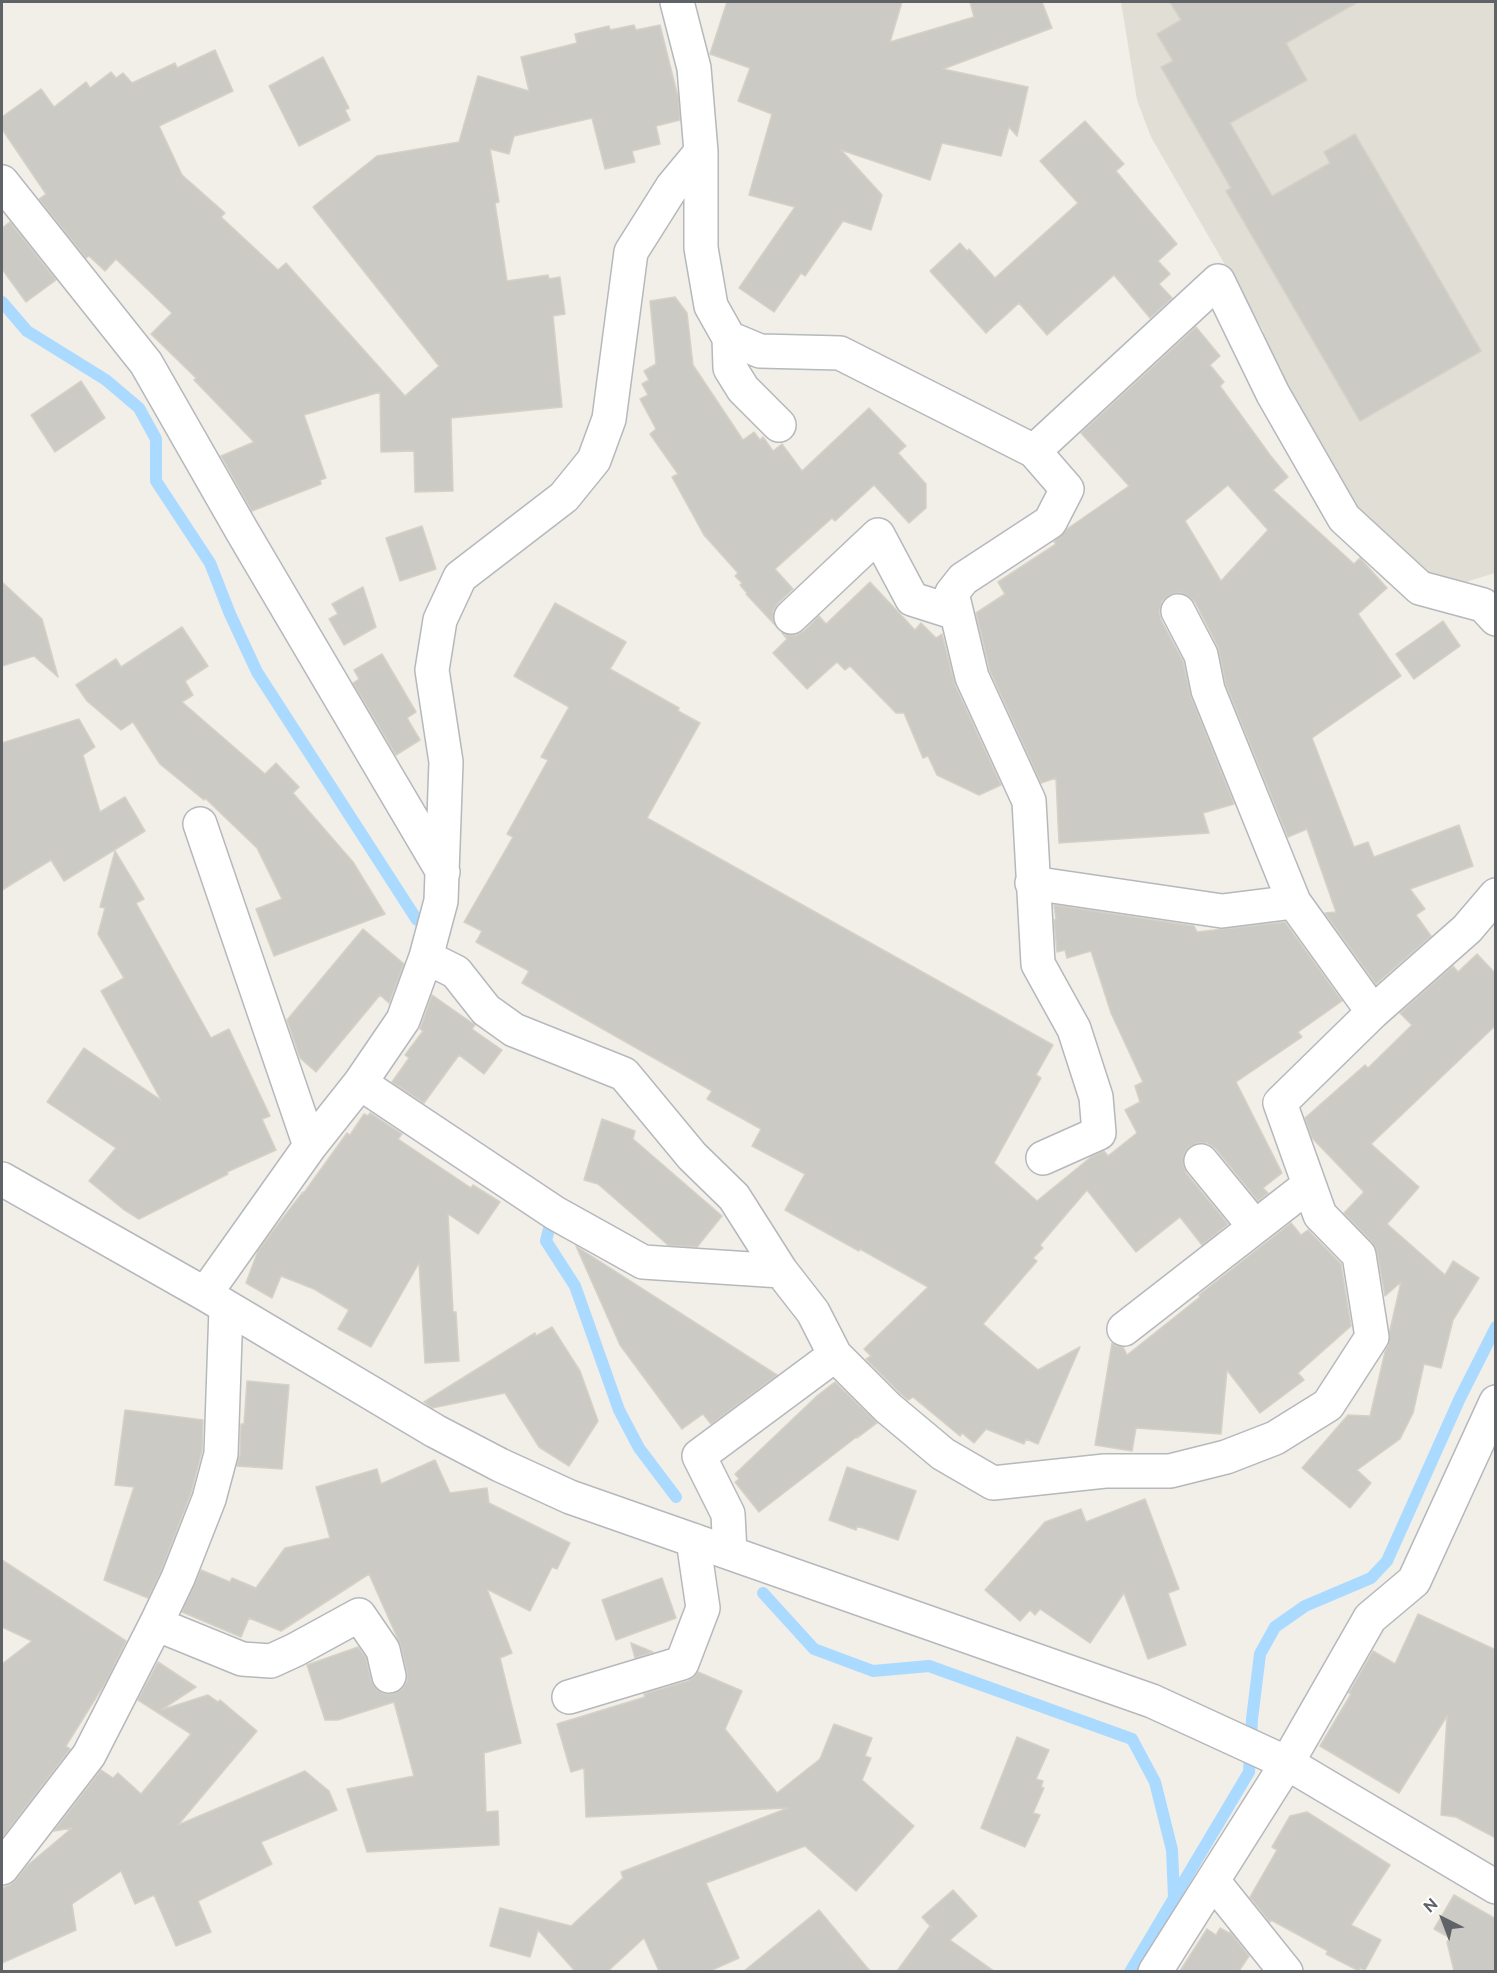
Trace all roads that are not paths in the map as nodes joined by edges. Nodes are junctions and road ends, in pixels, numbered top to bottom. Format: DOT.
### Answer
graph roads {
  1 [pos="677,2"];
  2 [pos="702,152"];
  3 [pos="2,182"];
  4 [pos="729,338"];
  5 [pos="779,425"];
  6 [pos="1034,451"];
  7 [pos="1178,611"];
  8 [pos="956,613"];
  9 [pos="791,617"];
  10 [pos="1496,619"];
  11 [pos="200,824"];
  12 [pos="443,872"];
  13 [pos="1032,883"];
  14 [pos="1496,895"];
  15 [pos="1294,902"];
  16 [pos="426,957"];
  17 [pos="1373,1012"];
  18 [pos="360,1083"];
  19 [pos="310,1146"];
  20 [pos="1043,1158"];
  21 [pos="1201,1161"];
  22 [pos="2,1179"];
  23 [pos="1309,1185"];
  24 [pos="1255,1227"];
  25 [pos="781,1271"];
  26 [pos="216,1301"];
  27 [pos="1124,1329"];
  28 [pos="835,1355"];
  29 [pos="1496,1402"];
  30 [pos="693,1540"];
  31 [pos="730,1552"];
  32 [pos="156,1624"];
  33 [pos="389,1676"];
  34 [pos="569,1697"];
  35 [pos="1281,1760"];
  36 [pos="2,1868"];
  37 [pos="1213,1881"];
  38 [pos="1496,1887"];
  39 [pos="1155,1971"];
  40 [pos="1286,1971"];
  1 -- 2 [label="street"];
  2 -- 4 [label="street"];
  2 -- 12 [label="street"];
  3 -- 12 [label="street"];
  4 -- 5 [label="street"];
  4 -- 6 [label="street"];
  6 -- 8 [label="street"];
  6 -- 10 [label="street"];
  7 -- 15 [label="street"];
  8 -- 9 [label="street"];
  8 -- 13 [label="street"];
  11 -- 19 [label="street"];
  12 -- 16 [label="street"];
  13 -- 15 [label="street"];
  13 -- 20 [label="street"];
  14 -- 17 [label="street"];
  15 -- 17 [label="street"];
  16 -- 18 [label="street"];
  16 -- 25 [label="street"];
  17 -- 23 [label="street"];
  18 -- 19 [label="street"];
  18 -- 25 [label="street"];
  19 -- 26 [label="street"];
  21 -- 24 [label="street"];
  22 -- 26 [label="street"];
  23 -- 24 [label="street"];
  23 -- 28 [label="street"];
  24 -- 27 [label="street"];
  25 -- 28 [label="street"];
  26 -- 30 [label="street"];
  26 -- 32 [label="street"];
  28 -- 31 [label="street"];
  29 -- 35 [label="street"];
  30 -- 31 [label="street"];
  30 -- 34 [label="street"];
  31 -- 35 [label="street"];
  32 -- 33 [label="street"];
  32 -- 36 [label="street"];
  35 -- 37 [label="street"];
  35 -- 38 [label="street"];
  37 -- 39 [label="street"];
  37 -- 40 [label="street"];
}
